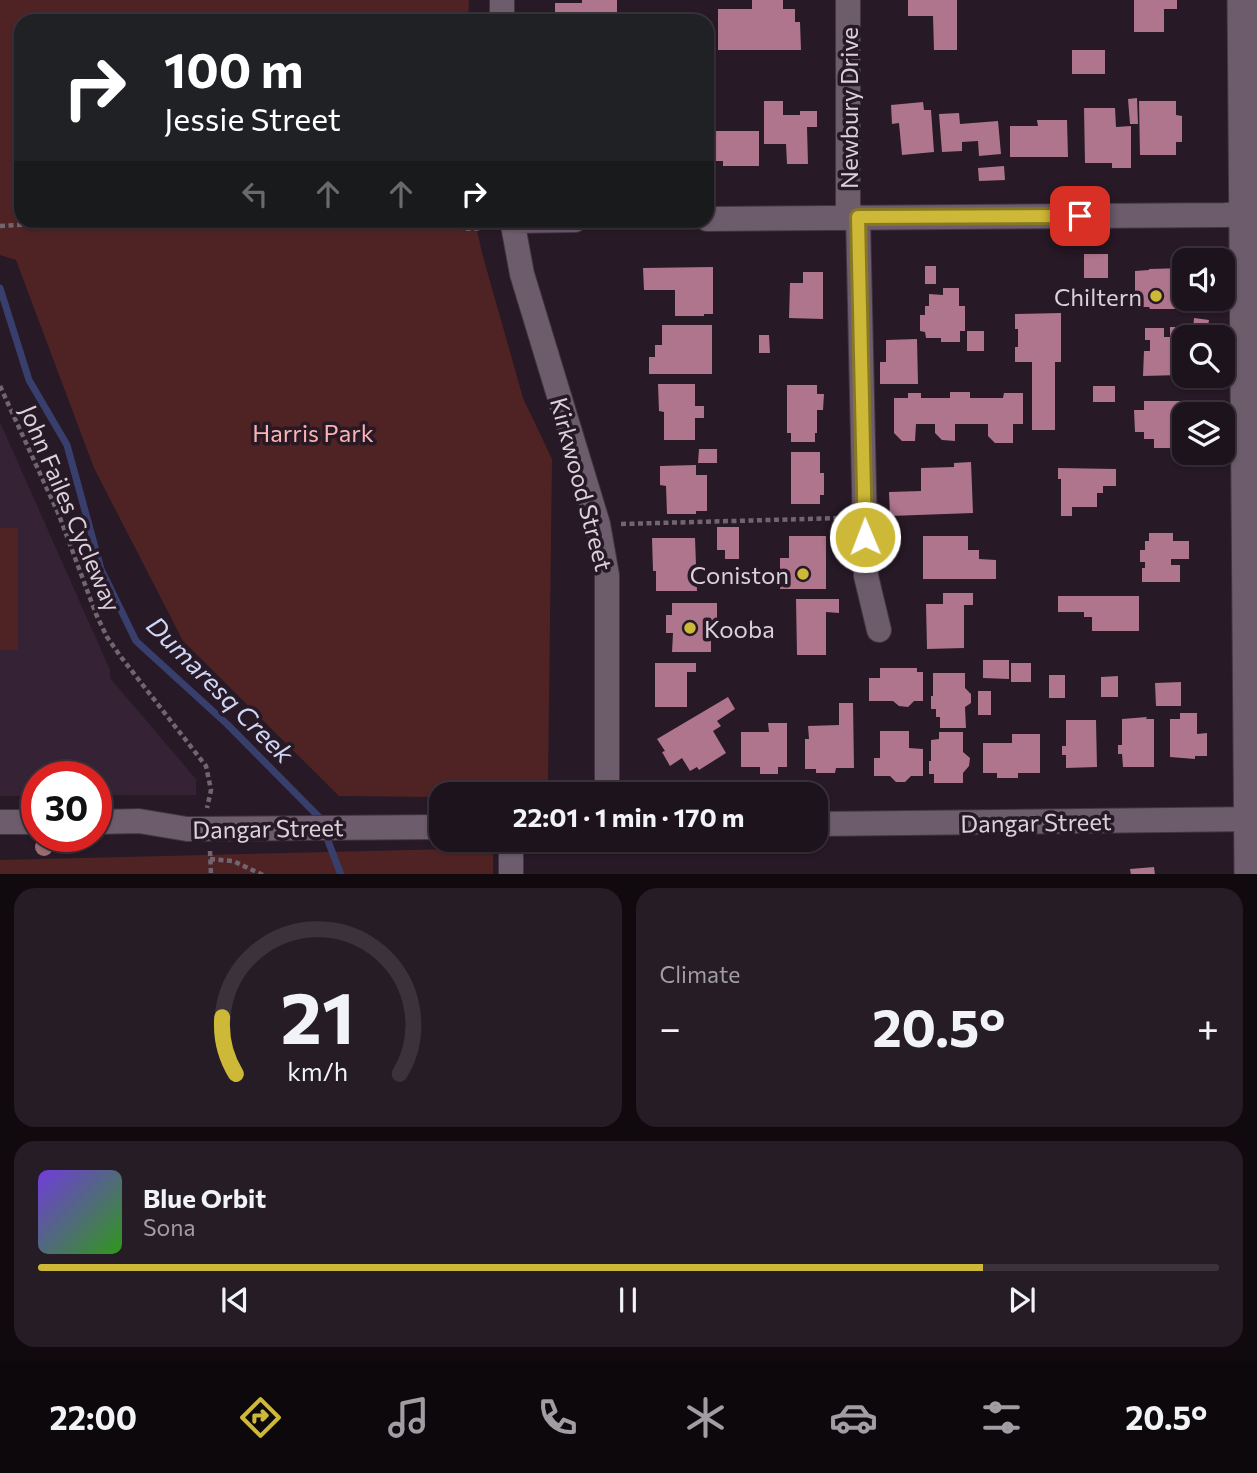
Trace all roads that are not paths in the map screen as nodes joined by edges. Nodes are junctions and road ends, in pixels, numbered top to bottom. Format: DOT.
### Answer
graph roads {
  1 [pos="848,0"];
  2 [pos="1245,0"];
  3 [pos="1252,213"];
  4 [pos="853,217"];
  5 [pos="714,219"];
  6 [pos="508,228"];
  7 [pos="1253,526"];
  8 [pos="879,630"];
  9 [pos="607,782"];
  10 [pos="1254,819"];
  11 [pos="0,822"];
  12 [pos="21,822"];
  13 [pos="112,822"];
  14 [pos="828,824"];
  15 [pos="429,827"];
  16 [pos="511,852"];
  17 [pos="511,874"];
  18 [pos="1252,874"];
  1 -- 4 [label="street, Newbury Drive"];
  2 -- 3 [label="street"];
  3 -- 4 [label="street"];
  3 -- 7 [label="street"];
  4 -- 5 [label="street"];
  4 -- 8 [label="street, Newbury Drive"];
  6 -- 9 [label="street, Kirkwood Street"];
  7 -- 10 [label="street"];
  10 -- 14 [label="street, Dangar Street"];
  10 -- 18 [label="street"];
  11 -- 12 [label="street"];
  13 -- 15 [label="street, Dangar Street"];
  16 -- 17 [label="street"];
}
